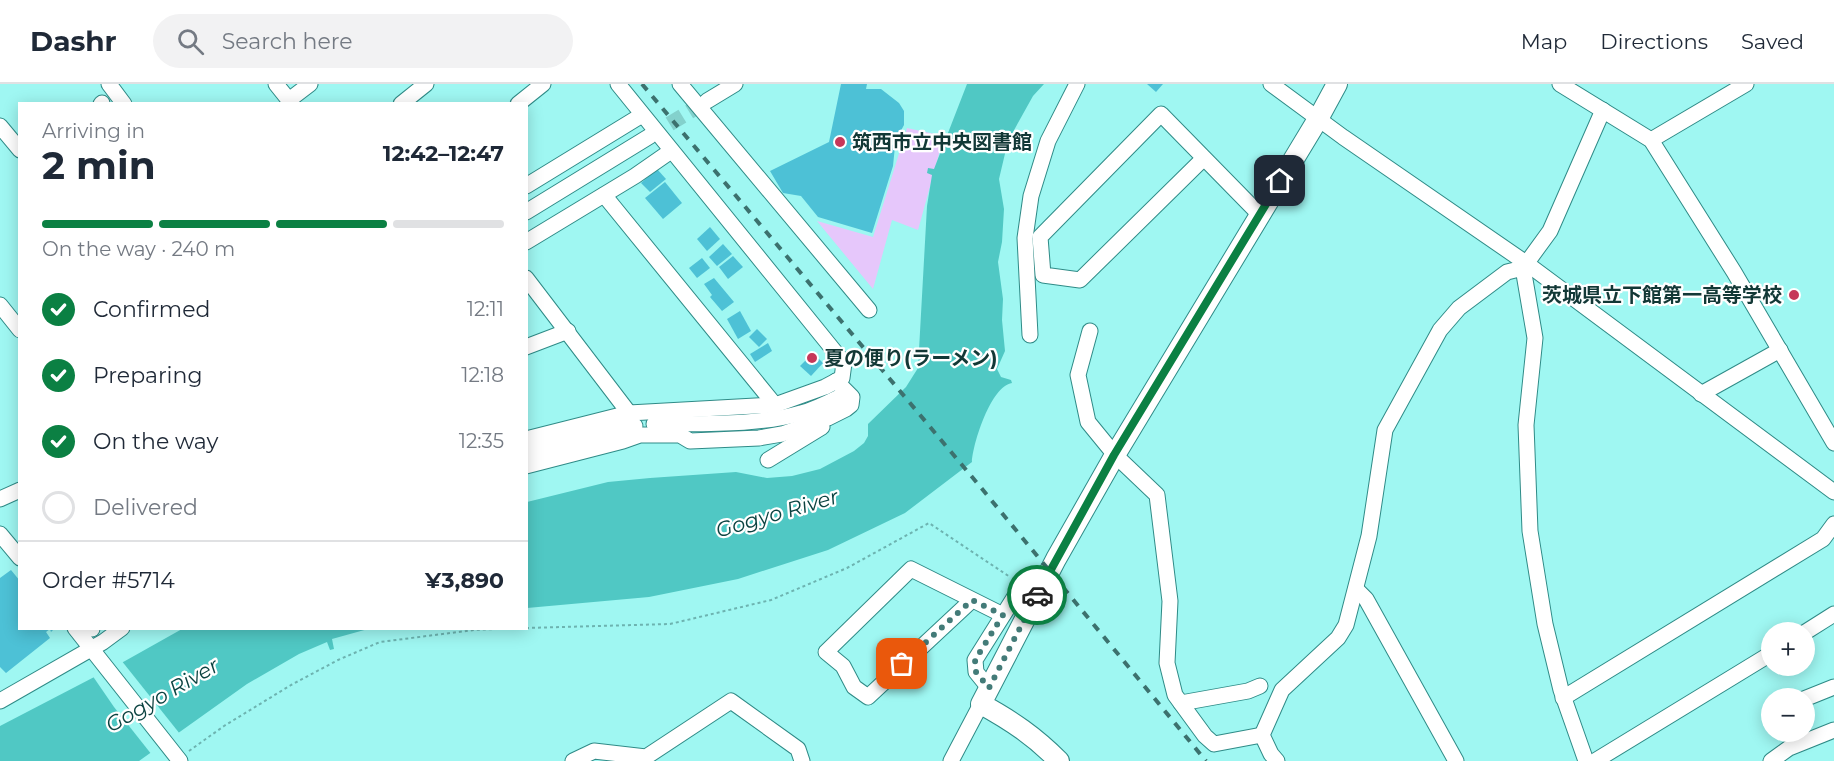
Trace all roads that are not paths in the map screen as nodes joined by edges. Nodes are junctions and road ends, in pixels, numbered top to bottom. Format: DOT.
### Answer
graph roads {
  1 [pos="109,84"];
  2 [pos="276,84"];
  3 [pos="310,84"];
  4 [pos="426,84"];
  5 [pos="543,84"];
  6 [pos="618,84"];
  7 [pos="680,84"];
  8 [pos="735,84"];
  9 [pos="1077,84"];
  10 [pos="1270,84"];
  11 [pos="1337,84"];
  12 [pos="1560,84"];
  13 [pos="1746,84"];
  14 [pos="706,101"];
  15 [pos="122,102"];
  16 [pos="290,102"];
  17 [pos="404,102"];
  18 [pos="520,102"];
  19 [pos="1603,110"];
  20 [pos="642,115"];
  21 [pos="1318,119"];
  22 [pos="0,126"];
  23 [pos="650,136"];
  24 [pos="1651,140"];
  25 [pos="18,148"];
  26 [pos="671,151"];
  27 [pos="1204,158"];
  28 [pos="528,185"];
  29 [pos="604,195"];
  30 [pos="528,211"];
  31 [pos="1260,215"];
  32 [pos="528,241"];
  33 [pos="1524,265"];
  34 [pos="528,281"];
  35 [pos="0,305"];
  36 [pos="869,310"];
  37 [pos="10,326"];
  38 [pos="568,331"];
  39 [pos="1090,331"];
  40 [pos="1030,335"];
  41 [pos="528,346"];
  42 [pos="1780,350"];
  43 [pos="836,381"];
  44 [pos="1701,394"];
  45 [pos="843,395"];
  46 [pos="775,405"];
  47 [pos="841,412"];
  48 [pos="638,422"];
  49 [pos="528,439"];
  50 [pos="1834,443"];
  51 [pos="528,451"];
  52 [pos="1114,455"];
  53 [pos="768,460"];
  54 [pos="528,465"];
  55 [pos="18,491"];
  56 [pos="1834,492"];
  57 [pos="0,499"];
  58 [pos="1834,524"];
  59 [pos="0,534"];
  60 [pos="18,556"];
  61 [pos="1023,585"];
  62 [pos="1356,590"];
  63 [pos="972,600"];
  64 [pos="1834,614"];
  65 [pos="1003,615"];
  66 [pos="1815,626"];
  67 [pos="77,630"];
  68 [pos="119,630"];
  69 [pos="94,653"];
  70 [pos="1761,660"];
  71 [pos="1260,686"];
  72 [pos="1834,687"];
  73 [pos="1815,693"];
  74 [pos="985,696"];
  75 [pos="1563,698"];
  76 [pos="0,701"];
  77 [pos="1181,704"];
  78 [pos="1834,730"];
  79 [pos="1262,735"];
  80 [pos="178,759"];
  81 [pos="573,761"];
  82 [pos="802,761"];
  83 [pos="951,761"];
  84 [pos="1059,761"];
  85 [pos="1277,761"];
  86 [pos="1456,761"];
  87 [pos="1586,761"];
  88 [pos="1595,761"];
  89 [pos="1771,761"];
  1 -- 15 [label="street"];
  2 -- 16 [label="street"];
  3 -- 16 [label="street"];
  4 -- 17 [label="street"];
  5 -- 18 [label="street"];
  6 -- 20 [label="street"];
  7 -- 36 [label="street"];
  8 -- 14 [label="street"];
  9 -- 40 [label="street"];
  10 -- 21 [label="street"];
  11 -- 21 [label="main road"];
  12 -- 19 [label="street"];
  13 -- 24 [label="street"];
  19 -- 24 [label="street"];
  19 -- 33 [label="street"];
  20 -- 26 [label="street"];
  20 -- 28 [label="street"];
  21 -- 31 [label="main road"];
  21 -- 33 [label="street"];
  22 -- 25 [label="street"];
  23 -- 30 [label="street"];
  24 -- 42 [label="street"];
  26 -- 29 [label="street"];
  26 -- 43 [label="street"];
  27 -- 27 [label="street"];
  27 -- 31 [label="street"];
  29 -- 32 [label="street"];
  29 -- 46 [label="street"];
  31 -- 52 [label="main road"];
  33 -- 44 [label="street"];
  33 -- 62 [label="street"];
  33 -- 75 [label="street"];
  34 -- 38 [label="street"];
  35 -- 37 [label="street"];
  38 -- 41 [label="street"];
  38 -- 48 [label="street"];
  39 -- 52 [label="street"];
  42 -- 44 [label="street"];
  42 -- 50 [label="street"];
  43 -- 46 [label="street"];
  43 -- 47 [label="street"];
  44 -- 56 [label="street"];
  45 -- 48 [label="street"];
  46 -- 48 [label="street"];
  47 -- 48 [label="street"];
  47 -- 53 [label="street"];
  48 -- 49 [label="street"];
  48 -- 51 [label="street"];
  48 -- 54 [label="street"];
  52 -- 74 [label="main road"];
  52 -- 77 [label="street"];
  55 -- 57 [label="street"];
  58 -- 75 [label="street"];
  59 -- 60 [label="street"];
  61 -- 65 [label="street"];
  62 -- 79 [label="street"];
  62 -- 86 [label="street"];
  63 -- 63 [label="street"];
  63 -- 65 [label="street"];
  64 -- 66 [label="street"];
  65 -- 74 [label="street"];
  67 -- 69 [label="street"];
  68 -- 69 [label="street"];
  69 -- 76 [label="street"];
  69 -- 80 [label="street"];
  70 -- 88 [label="street"];
  71 -- 77 [label="street"];
  72 -- 73 [label="street"];
  74 -- 83 [label="street"];
  74 -- 84 [label="main road"];
  75 -- 87 [label="street"];
  77 -- 79 [label="street"];
  78 -- 89 [label="street"];
  79 -- 85 [label="street"];
  81 -- 82 [label="street"];
}
